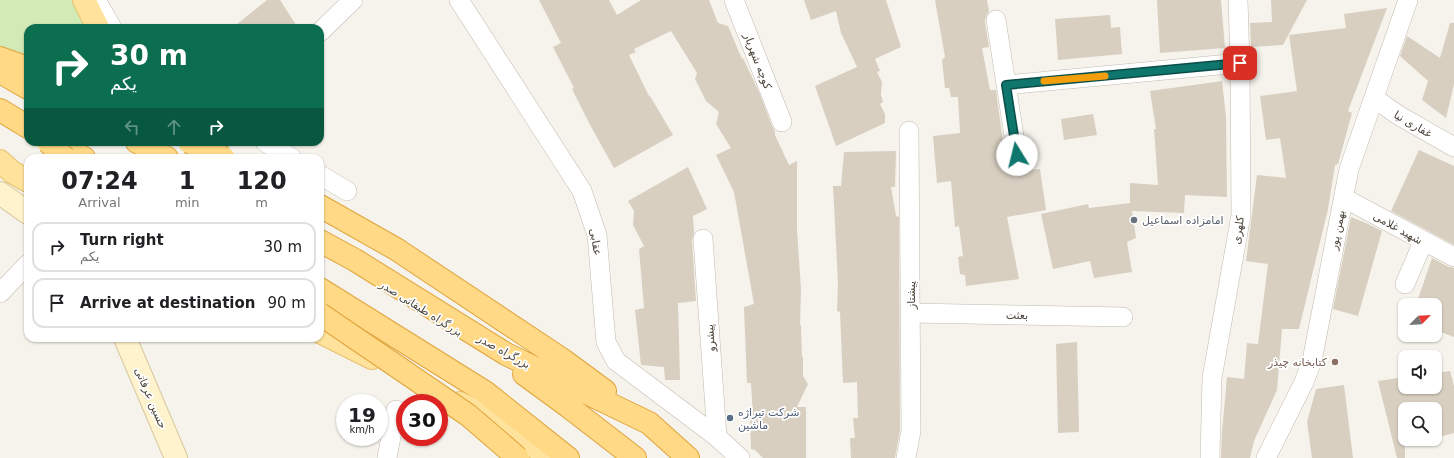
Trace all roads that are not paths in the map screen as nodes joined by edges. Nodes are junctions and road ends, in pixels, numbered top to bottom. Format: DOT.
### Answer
graph roads {
  1 [pos="84,0"];
  2 [pos="96,0"];
  3 [pos="353,0"];
  4 [pos="459,0"];
  5 [pos="734,0"];
  6 [pos="1238,0"];
  7 [pos="1408,0"];
  8 [pos="996,20"];
  9 [pos="96,24"];
  10 [pos="110,24"];
  11 [pos="324,28"];
  12 [pos="0,58"];
  13 [pos="1240,63"];
  14 [pos="0,67"];
  15 [pos="24,67"];
  16 [pos="0,72"];
  17 [pos="24,80"];
  18 [pos="1006,85"];
  19 [pos="24,86"];
  20 [pos="1374,98"];
  21 [pos="0,110"];
  22 [pos="0,116"];
  23 [pos="782,122"];
  24 [pos="24,125"];
  25 [pos="24,131"];
  26 [pos="909,131"];
  27 [pos="51,146"];
  28 [pos="52,146"];
  29 [pos="62,146"];
  30 [pos="134,146"];
  31 [pos="144,146"];
  32 [pos="194,146"];
  33 [pos="198,146"];
  34 [pos="272,146"];
  35 [pos="1454,147"];
  36 [pos="61,154"];
  37 [pos="66,154"];
  38 [pos="77,154"];
  39 [pos="150,154"];
  40 [pos="160,154"];
  41 [pos="203,154"];
  42 [pos="216,154"];
  43 [pos="285,154"];
  44 [pos="1017,155"];
  45 [pos="0,161"];
  46 [pos="324,177"];
  47 [pos="24,180"];
  48 [pos="347,191"];
  49 [pos="0,193"];
  50 [pos="1344,198"];
  51 [pos="324,208"];
  52 [pos="24,210"];
  53 [pos="703,238"];
  54 [pos="1424,242"];
  55 [pos="324,243"];
  56 [pos="324,249"];
  57 [pos="1454,257"];
  58 [pos="24,268"];
  59 [pos="1405,284"];
  60 [pos="324,291"];
  61 [pos="0,293"];
  62 [pos="324,298"];
  63 [pos="911,313"];
  64 [pos="1123,316"];
  65 [pos="324,317"];
  66 [pos="324,334"];
  67 [pos="127,342"];
  68 [pos="396,410"];
  69 [pos="649,423"];
  70 [pos="717,437"];
  71 [pos="1267,457"];
  72 [pos="176,458"];
  73 [pos="387,458"];
  74 [pos="518,458"];
  75 [pos="551,458"];
  76 [pos="559,458"];
  77 [pos="568,458"];
  78 [pos="635,458"];
  79 [pos="688,458"];
  80 [pos="740,458"];
  81 [pos="906,458"];
  82 [pos="1210,458"];
  1 -- 9 [label="main road"];
  2 -- 10 [label="street"];
  3 -- 11 [label="street"];
  4 -- 70 [label="street, عقابی"];
  5 -- 23 [label="street, کوچه شهریار"];
  6 -- 13 [label="street, کلهری"];
  7 -- 20 [label="street, بهمن پور"];
  8 -- 18 [label="street"];
  12 -- 15 [label="highway"];
  13 -- 18 [label="street"];
  13 -- 82 [label="street, کلهری"];
  14 -- 17 [label="highway"];
  16 -- 19 [label="highway"];
  18 -- 44 [label="street"];
  20 -- 35 [label="street, غفاری نیا"];
  20 -- 50 [label="street, بهمن پور"];
  21 -- 24 [label="highway"];
  22 -- 25 [label="highway"];
  26 -- 63 [label="street, پیشتاز"];
  27 -- 37 [label="highway"];
  28 -- 36 [label="highway, bridge"];
  29 -- 38 [label="highway"];
  30 -- 39 [label="highway"];
  31 -- 40 [label="highway"];
  32 -- 41 [label="main road"];
  33 -- 42 [label="highway, bridge"];
  34 -- 43 [label="street"];
  45 -- 47 [label="main road"];
  46 -- 48 [label="street"];
  49 -- 52 [label="main road"];
  50 -- 54 [label="street, شهید غلامی"];
  50 -- 71 [label="street, بهمن پور"];
  51 -- 69 [label="highway"];
  53 -- 70 [label="street, پیشرو"];
  54 -- 57 [label="street, شهید غلامی"];
  54 -- 59 [label="street"];
  55 -- 69 [label="highway, بزرگراه صدر"];
  56 -- 78 [label="highway, بزرگراه طبقاتی صدر"];
  58 -- 61 [label="street"];
  60 -- 77 [label="highway"];
  62 -- 76 [label="highway"];
  63 -- 64 [label="street, بعثت"];
  63 -- 81 [label="street, پیشتاز"];
  65 -- 74 [label="highway, bridge"];
  66 -- 75 [label="main road"];
  67 -- 72 [label="main road, حسین عرفاتی"];
  68 -- 73 [label="street"];
  69 -- 79 [label="highway, بزرگراه صدر"];
  70 -- 80 [label="street, عقابی"];
}
